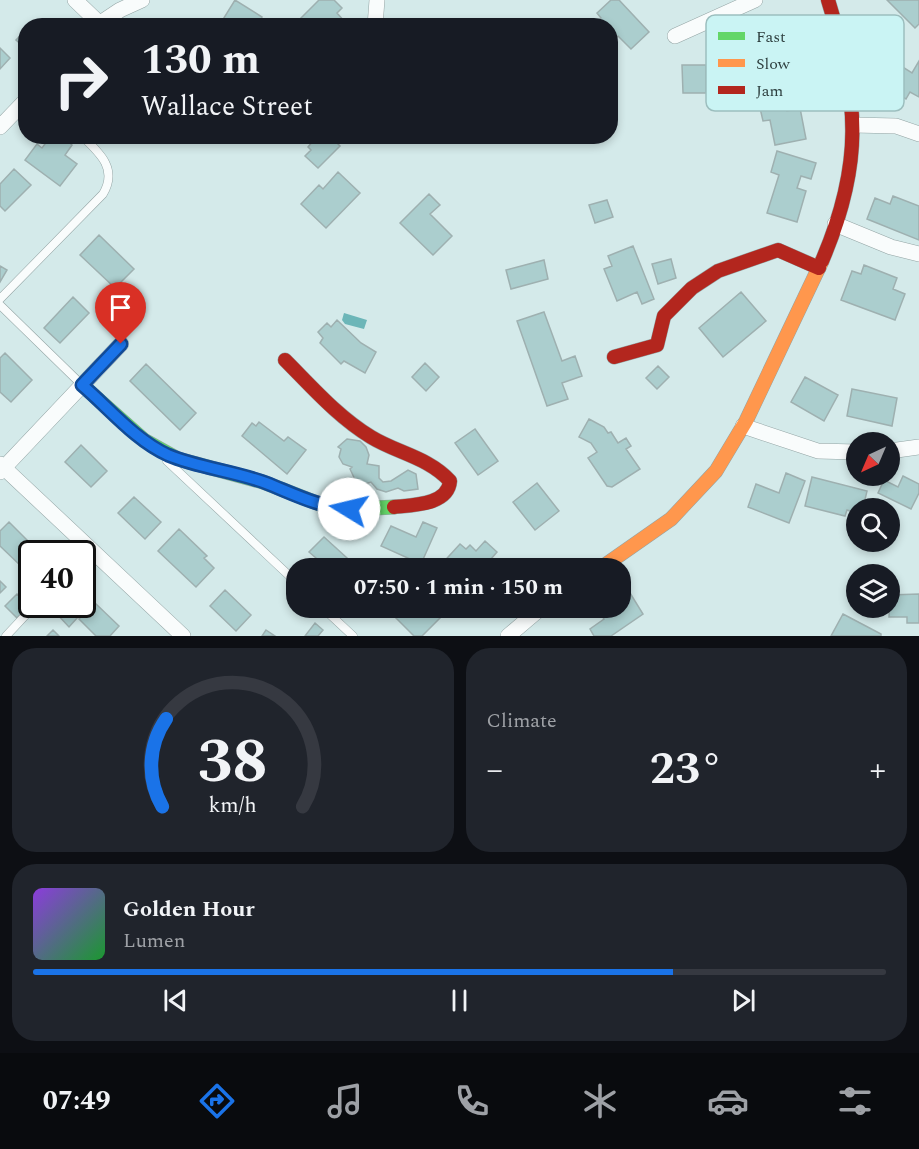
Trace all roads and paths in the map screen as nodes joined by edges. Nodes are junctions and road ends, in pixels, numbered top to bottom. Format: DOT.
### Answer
graph roads {
  1 [pos="75,0"];
  2 [pos="142,0"];
  3 [pos="376,0"];
  4 [pos="755,0"];
  5 [pos="828,0"];
  6 [pos="722,15"];
  7 [pos="832,15"];
  8 [pos="92,18"];
  9 [pos="108,18"];
  10 [pos="375,18"];
  11 [pos="706,22"];
  12 [pos="675,36"];
  13 [pos="18,108"];
  14 [pos="853,111"];
  15 [pos="854,125"];
  16 [pos="0,127"];
  17 [pos="919,134"];
  18 [pos="89,144"];
  19 [pos="835,224"];
  20 [pos="919,254"];
  21 [pos="819,268"];
  22 [pos="0,299"];
  23 [pos="0,305"];
  24 [pos="121,344"];
  25 [pos="614,357"];
  26 [pos="285,360"];
  27 [pos="82,385"];
  28 [pos="743,426"];
  29 [pos="145,441"];
  30 [pos="919,447"];
  31 [pos="900,450"];
  32 [pos="846,452"];
  33 [pos="1,468"];
  34 [pos="74,540"];
  35 [pos="617,558"];
  36 [pos="96,561"];
  37 [pos="286,573"];
  38 [pos="23,618"];
  39 [pos="334,618"];
  40 [pos="529,618"];
  41 [pos="177,634"];
  42 [pos="6,636"];
  43 [pos="353,636"];
  44 [pos="508,636"];
  1 -- 8 [label="street"];
  2 -- 9 [label="street"];
  3 -- 10 [label="street"];
  4 -- 6 [label="street"];
  5 -- 7 [label="street"];
  11 -- 12 [label="street"];
  13 -- 16 [label="street"];
  14 -- 15 [label="street"];
  15 -- 17 [label="street"];
  15 -- 19 [label="street"];
  18 -- 22 [label="lane"];
  19 -- 20 [label="street"];
  19 -- 21 [label="street"];
  21 -- 25 [label="street"];
  21 -- 28 [label="street"];
  23 -- 27 [label="lane"];
  24 -- 27 [label="street"];
  26 -- 29 [label="street"];
  27 -- 29 [label="street"];
  27 -- 33 [label="street"];
  28 -- 32 [label="street"];
  28 -- 35 [label="street"];
  29 -- 37 [label="lane"];
  30 -- 31 [label="street"];
  33 -- 34 [label="street"];
  36 -- 41 [label="street"];
  38 -- 42 [label="lane"];
  39 -- 43 [label="lane"];
  40 -- 44 [label="street"];
}
